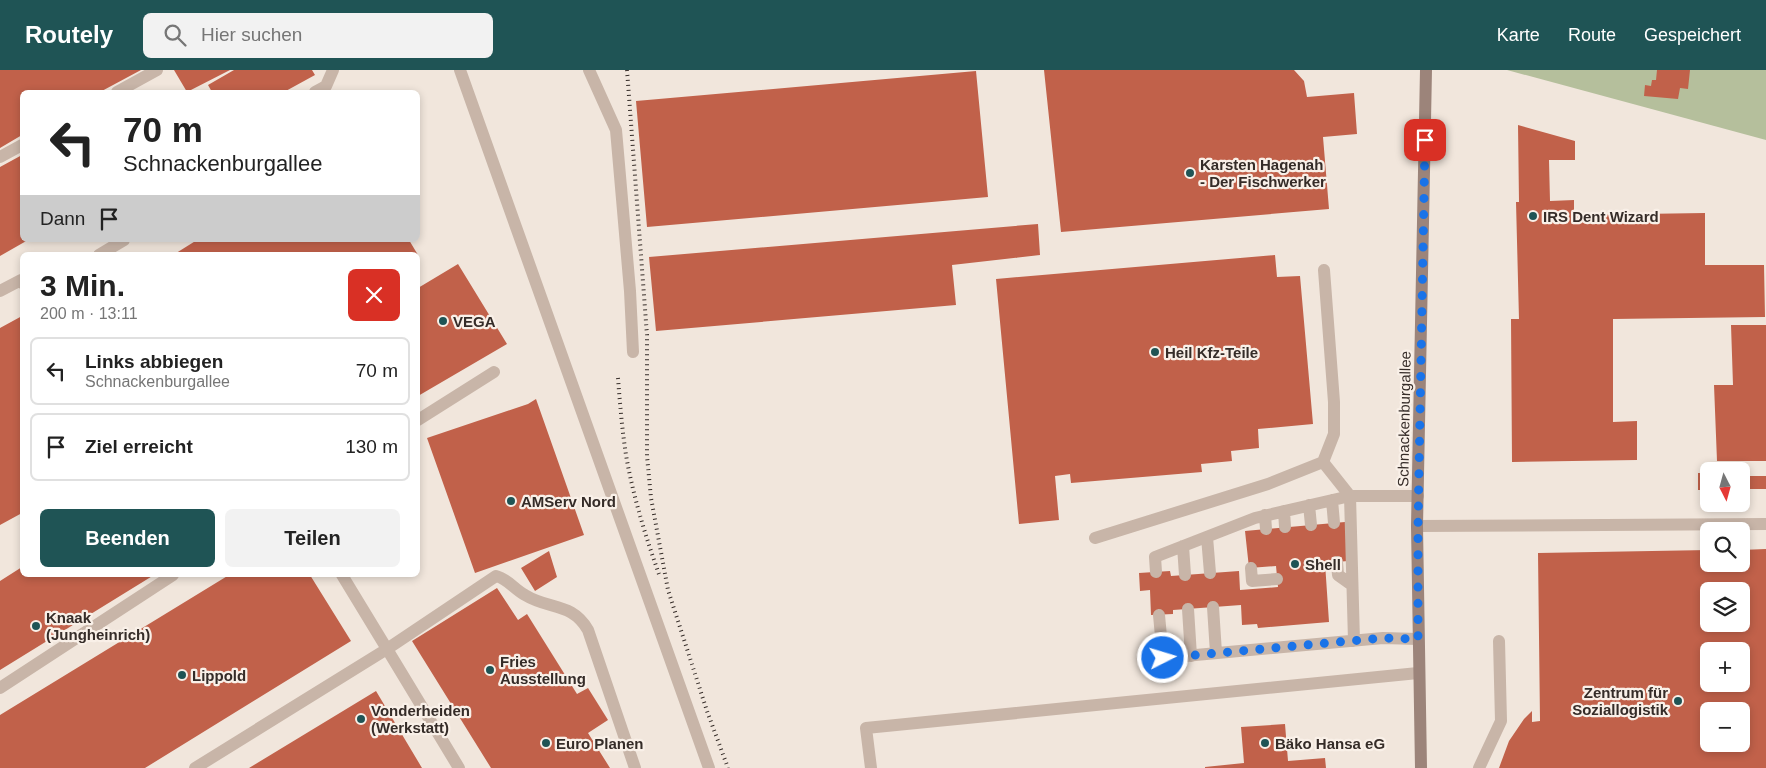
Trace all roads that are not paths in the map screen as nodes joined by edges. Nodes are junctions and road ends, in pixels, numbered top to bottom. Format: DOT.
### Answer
graph roads {
  1 [pos="157,70"];
  2 [pos="332,70"];
  3 [pos="460,70"];
  4 [pos="589,70"];
  5 [pos="1426,70"];
  6 [pos="120,90"];
  7 [pos="319,90"];
  8 [pos="20,146"];
  9 [pos="0,158"];
  10 [pos="121,242"];
  11 [pos="105,252"];
  12 [pos="1324,270"];
  13 [pos="20,281"];
  14 [pos="0,291"];
  15 [pos="633,352"];
  16 [pos="494,372"];
  17 [pos="420,419"];
  18 [pos="1323,462"];
  19 [pos="1350,496"];
  20 [pos="1418,496"];
  21 [pos="1332,500"];
  22 [pos="1309,505"];
  23 [pos="1284,511"];
  24 [pos="1265,516"];
  25 [pos="1334,523"];
  26 [pos="1766,524"];
  27 [pos="1311,525"];
  28 [pos="1418,526"];
  29 [pos="1286,527"];
  30 [pos="1266,529"];
  31 [pos="1207,537"];
  32 [pos="1094,538"];
  33 [pos="1182,546"];
  34 [pos="1337,562"];
  35 [pos="1269,566"];
  36 [pos="1251,568"];
  37 [pos="1156,572"];
  38 [pos="1210,573"];
  39 [pos="1185,575"];
  40 [pos="170,577"];
  41 [pos="343,577"];
  42 [pos="1352,585"];
  43 [pos="1213,607"];
  44 [pos="1188,609"];
  45 [pos="1160,615"];
  46 [pos="1418,639"];
  47 [pos="1354,641"];
  48 [pos="1499,641"];
  49 [pos="387,649"];
  50 [pos="1216,654"];
  51 [pos="1191,656"];
  52 [pos="1418,673"];
  53 [pos="0,688"];
  54 [pos="195,768"];
  55 [pos="459,768"];
  56 [pos="635,768"];
  57 [pos="709,768"];
  58 [pos="871,768"];
  59 [pos="1421,768"];
  60 [pos="1479,768"];
  1 -- 6 [label="lane"];
  2 -- 7 [label="lane"];
  3 -- 57 [label="lane"];
  4 -- 15 [label="lane"];
  5 -- 20 [label="main road, Schnackenburgallee"];
  8 -- 9 [label="lane"];
  10 -- 11 [label="lane"];
  12 -- 18 [label="lane"];
  13 -- 14 [label="lane"];
  16 -- 17 [label="lane"];
  18 -- 19 [label="lane"];
  18 -- 32 [label="lane"];
  19 -- 20 [label="lane"];
  19 -- 21 [label="lane"];
  19 -- 42 [label="lane"];
  20 -- 28 [label="main road, Schnackenburgallee"];
  21 -- 22 [label="lane"];
  21 -- 25 [label="lane"];
  22 -- 23 [label="lane"];
  22 -- 27 [label="lane"];
  23 -- 24 [label="lane"];
  23 -- 29 [label="lane"];
  24 -- 30 [label="lane"];
  24 -- 31 [label="lane"];
  26 -- 28 [label="lane"];
  28 -- 46 [label="main road, Schnackenburgallee"];
  31 -- 33 [label="lane"];
  31 -- 38 [label="lane"];
  33 -- 37 [label="lane"];
  33 -- 39 [label="lane"];
  34 -- 42 [label="lane"];
  35 -- 36 [label="lane"];
  40 -- 53 [label="lane"];
  41 -- 49 [label="lane"];
  42 -- 47 [label="lane"];
  43 -- 50 [label="lane"];
  44 -- 51 [label="lane"];
  45 -- 51 [label="lane"];
  46 -- 47 [label="lane"];
  46 -- 52 [label="main road, Schnackenburgallee"];
  47 -- 50 [label="lane"];
  48 -- 60 [label="lane"];
  49 -- 54 [label="lane"];
  49 -- 55 [label="lane"];
  49 -- 56 [label="lane"];
  50 -- 51 [label="lane"];
  52 -- 58 [label="lane"];
  52 -- 59 [label="main road, Schnackenburgallee"];
}
